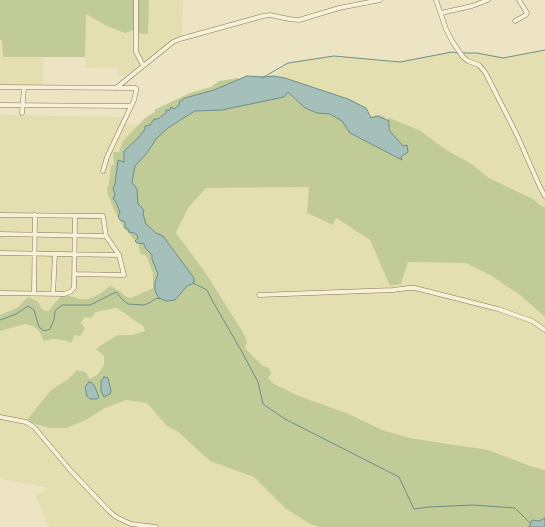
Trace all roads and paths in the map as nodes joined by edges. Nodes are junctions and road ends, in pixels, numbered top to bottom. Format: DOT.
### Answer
graph roads {
  1 [pos="136,0"];
  2 [pos="380,0"];
  3 [pos="436,0"];
  4 [pos="488,0"];
  5 [pos="519,0"];
  6 [pos="441,13"];
  7 [pos="515,21"];
  8 [pos="143,65"];
  9 [pos="0,86"];
  10 [pos="24,87"];
  11 [pos="116,88"];
  12 [pos="0,105"];
  13 [pos="23,105"];
  14 [pos="131,106"];
  15 [pos="22,113"];
  16 [pos="104,171"];
  17 [pos="545,196"];
  18 [pos="0,215"];
  19 [pos="35,215"];
  20 [pos="75,216"];
  21 [pos="0,234"];
  22 [pos="35,235"];
  23 [pos="75,235"];
  24 [pos="106,236"];
  25 [pos="0,253"];
  26 [pos="34,254"];
  27 [pos="55,254"];
  28 [pos="75,254"];
  29 [pos="119,255"];
  30 [pos="75,274"];
  31 [pos="0,293"];
  32 [pos="34,293"];
  33 [pos="53,294"];
  34 [pos="259,295"];
  35 [pos="545,330"];
  36 [pos="0,417"];
  37 [pos="130,525"];
  38 [pos="156,527"];
  1 -- 8 [label="street"];
  2 -- 8 [label="street"];
  3 -- 6 [label="street"];
  4 -- 6 [label="street"];
  5 -- 7 [label="street"];
  6 -- 17 [label="street"];
  8 -- 11 [label="street"];
  9 -- 10 [label="street"];
  10 -- 11 [label="street"];
  10 -- 13 [label="street"];
  11 -- 14 [label="street"];
  12 -- 13 [label="street"];
  13 -- 14 [label="street"];
  13 -- 15 [label="street"];
  14 -- 16 [label="street"];
  18 -- 19 [label="street"];
  19 -- 20 [label="street"];
  19 -- 22 [label="street"];
  20 -- 23 [label="street"];
  20 -- 24 [label="street"];
  21 -- 22 [label="street"];
  22 -- 23 [label="street"];
  22 -- 26 [label="street"];
  23 -- 24 [label="street"];
  23 -- 28 [label="street"];
  24 -- 29 [label="street"];
  25 -- 26 [label="street"];
  26 -- 27 [label="street"];
  26 -- 32 [label="street"];
  27 -- 28 [label="street"];
  27 -- 33 [label="street"];
  28 -- 29 [label="street"];
  28 -- 30 [label="street"];
  29 -- 30 [label="street"];
  30 -- 33 [label="street"];
  31 -- 32 [label="street"];
  32 -- 33 [label="street"];
  34 -- 35 [label="street"];
  36 -- 37 [label="street"];
  37 -- 38 [label="street"];
}
